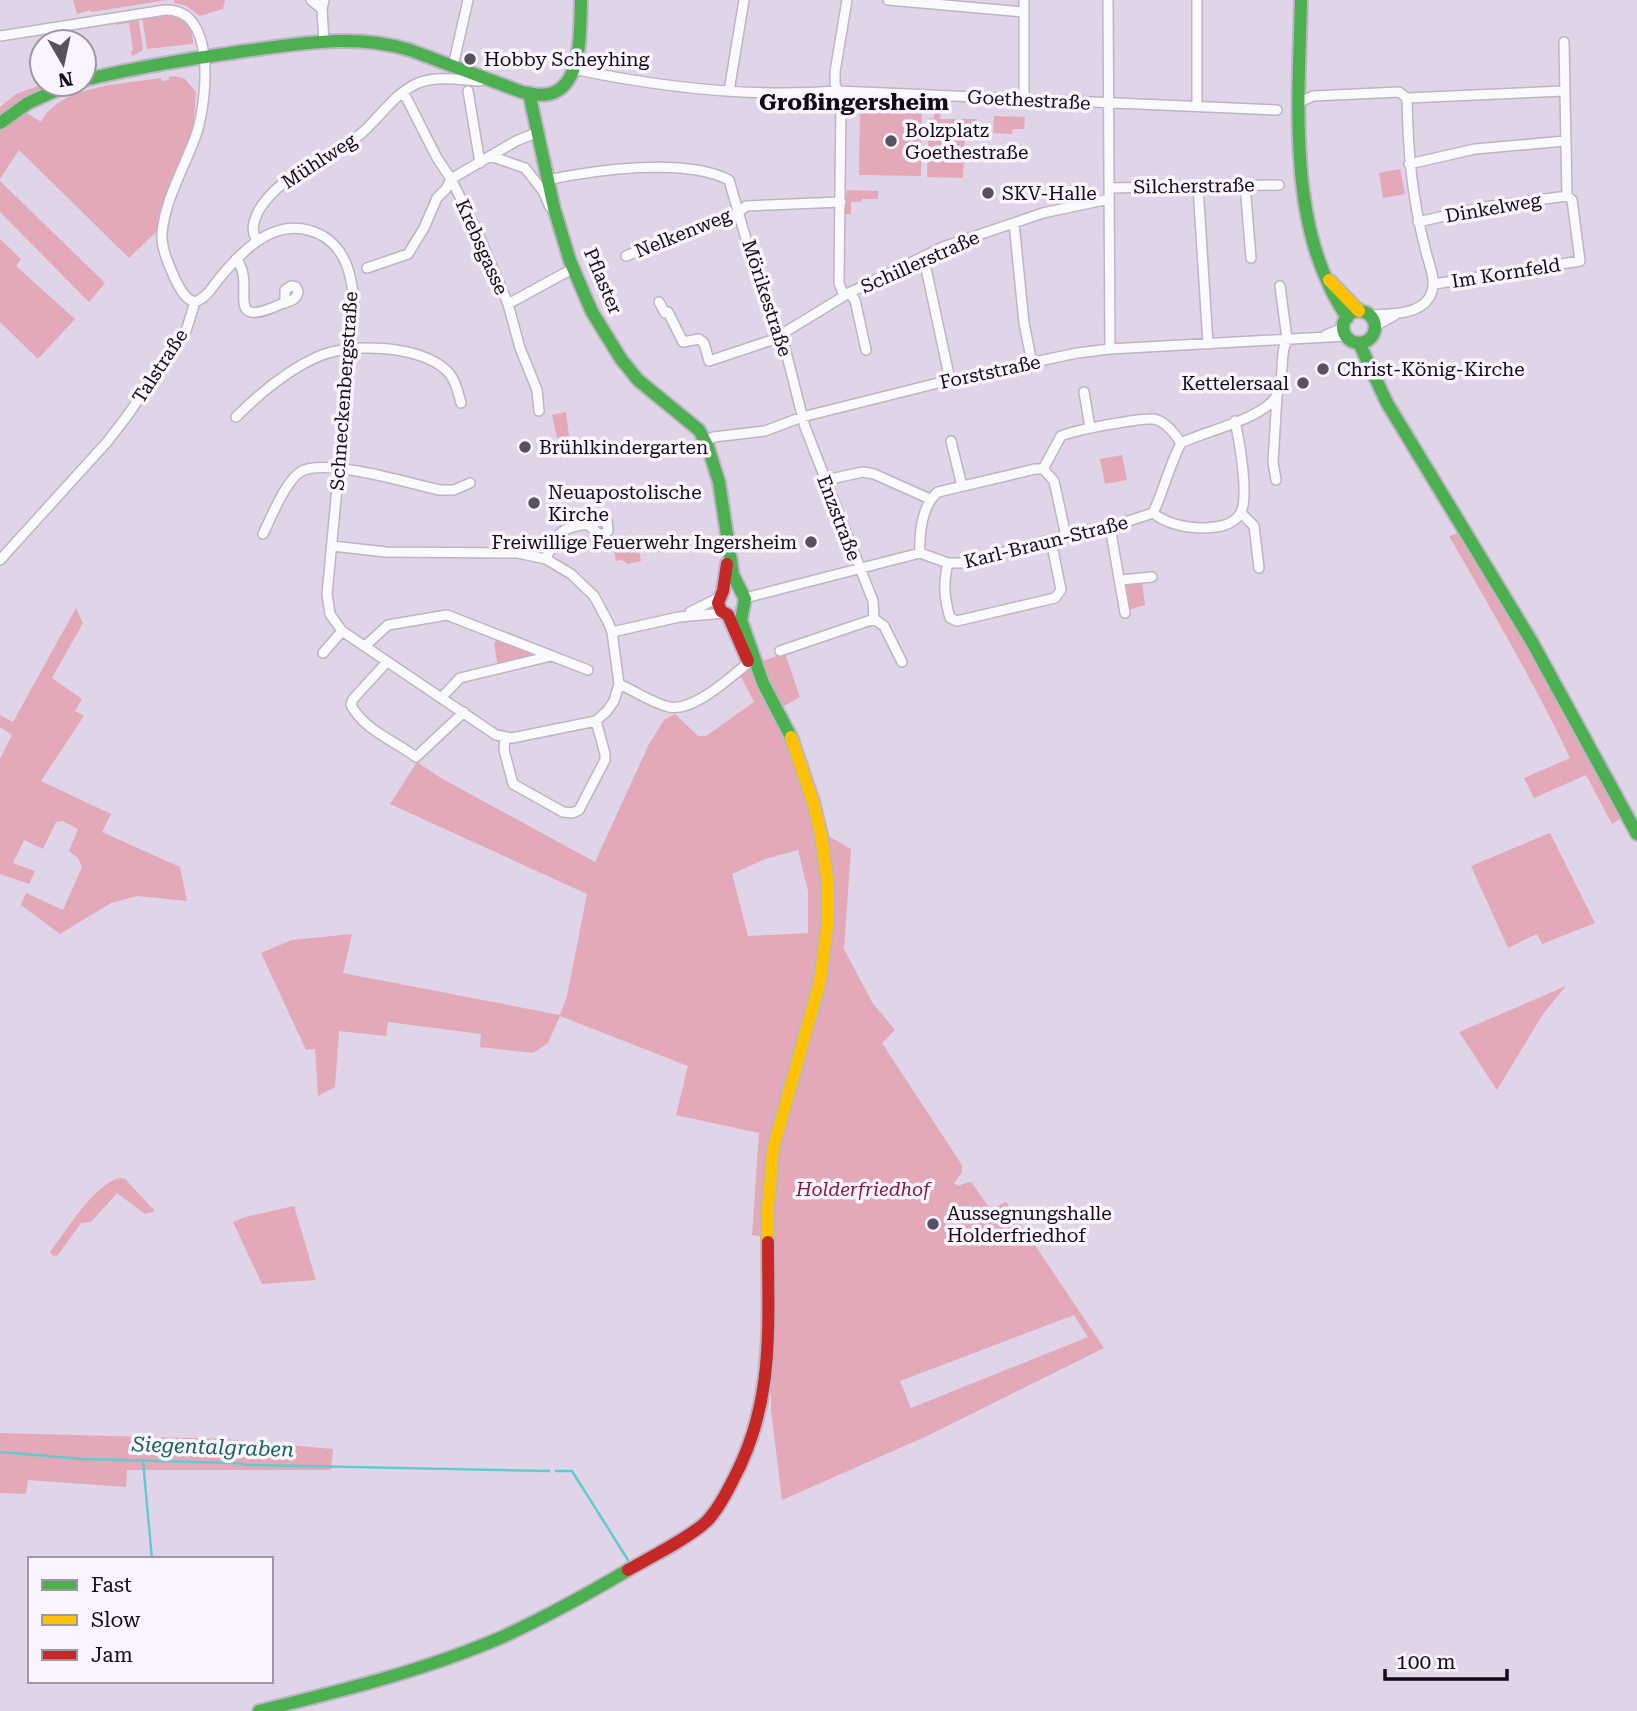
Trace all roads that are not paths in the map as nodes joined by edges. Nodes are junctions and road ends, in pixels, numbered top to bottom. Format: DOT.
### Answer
graph roads {
  1 [pos="311,0"];
  2 [pos="468,0"];
  3 [pos="581,0"];
  4 [pos="744,0"];
  5 [pos="846,0"];
  6 [pos="888,0"];
  7 [pos="1024,0"];
  8 [pos="1108,0"];
  9 [pos="1197,0"];
  10 [pos="1301,0"];
  11 [pos="323,4"];
  12 [pos="1024,12"];
  13 [pos="0,36"];
  14 [pos="324,42"];
  15 [pos="1564,42"];
  16 [pos="203,57"];
  17 [pos="453,66"];
  18 [pos="573,69"];
  19 [pos="98,77"];
  20 [pos="485,80"];
  21 [pos="729,91"];
  22 [pos="1564,91"];
  23 [pos="468,92"];
  24 [pos="837,92"];
  25 [pos="402,93"];
  26 [pos="529,93"];
  27 [pos="545,95"];
  28 [pos="40,98"];
  29 [pos="1407,98"];
  30 [pos="1024,99"];
  31 [pos="1108,102"];
  32 [pos="1300,102"];
  33 [pos="1197,106"];
  34 [pos="1277,110"];
  35 [pos="0,122"];
  36 [pos="538,132"];
  37 [pos="1565,141"];
  38 [pos="490,156"];
  39 [pos="480,163"];
  40 [pos="1409,164"];
  41 [pos="451,179"];
  42 [pos="547,180"];
  43 [pos="1279,185"];
  44 [pos="1199,186"];
  45 [pos="1245,186"];
  46 [pos="1109,188"];
  47 [pos="1567,196"];
  48 [pos="1109,198"];
  49 [pos="841,202"];
  50 [pos="739,210"];
  51 [pos="556,214"];
  52 [pos="1418,222"];
  53 [pos="1014,223"];
  54 [pos="257,240"];
  55 [pos="626,256"];
  56 [pos="922,258"];
  57 [pos="1251,258"];
  58 [pos="236,260"];
  59 [pos="367,268"];
  60 [pos="574,268"];
  61 [pos="1326,277"];
  62 [pos="1434,284"];
  63 [pos="1280,286"];
  64 [pos="849,294"];
  65 [pos="195,302"];
  66 [pos="659,302"];
  67 [pos="285,303"];
  68 [pos="508,304"];
  69 [pos="1368,318"];
  70 [pos="1346,327"];
  71 [pos="781,336"];
  72 [pos="1287,339"];
  73 [pos="1364,341"];
  74 [pos="1208,344"];
  75 [pos="351,348"];
  76 [pos="1110,349"];
  77 [pos="866,350"];
  78 [pos="1031,363"];
  79 [pos="950,380"];
  80 [pos="1084,392"];
  81 [pos="1277,396"];
  82 [pos="461,403"];
  83 [pos="539,411"];
  84 [pos="236,417"];
  85 [pos="802,417"];
  86 [pos="1235,421"];
  87 [pos="1090,428"];
  88 [pos="951,441"];
  89 [pos="702,442"];
  90 [pos="1181,443"];
  91 [pos="340,468"];
  92 [pos="1043,469"];
  93 [pos="825,480"];
  94 [pos="1276,480"];
  95 [pos="470,483"];
  96 [pos="962,486"];
  97 [pos="930,499"];
  98 [pos="1153,513"];
  99 [pos="1241,513"];
  100 [pos="587,524"];
  101 [pos="1110,527"];
  102 [pos="262,534"];
  103 [pos="1066,536"];
  104 [pos="1051,540"];
  105 [pos="728,542"];
  106 [pos="332,546"];
  107 [pos="920,553"];
  108 [pos="546,559"];
  109 [pos="0,560"];
  110 [pos="948,563"];
  111 [pos="1259,568"];
  112 [pos="859,569"];
  113 [pos="1152,577"];
  114 [pos="1120,580"];
  115 [pos="742,594"];
  116 [pos="720,595"];
  117 [pos="731,613"];
  118 [pos="1125,613"];
  119 [pos="679,617"];
  120 [pos="874,619"];
  121 [pos="342,631"];
  122 [pos="612,632"];
  123 [pos="365,646"];
  124 [pos="780,651"];
  125 [pos="323,653"];
  126 [pos="553,656"];
  127 [pos="387,662"];
  128 [pos="902,662"];
  129 [pos="748,663"];
  130 [pos="588,670"];
  131 [pos="763,683"];
  132 [pos="619,684"];
  133 [pos="443,696"];
  134 [pos="464,712"];
  135 [pos="596,721"];
  136 [pos="505,737"];
  137 [pos="1637,834"];
  138 [pos="258,1711"];
  1 -- 11 [label="street"];
  2 -- 17 [label="street"];
  3 -- 18 [label="street"];
  4 -- 21 [label="street"];
  5 -- 24 [label="street"];
  6 -- 12 [label="street"];
  7 -- 12 [label="street"];
  8 -- 31 [label="street"];
  9 -- 33 [label="street"];
  10 -- 32 [label="street"];
  11 -- 14 [label="street"];
  12 -- 30 [label="street"];
  13 -- 16 [label="street, Talstraße"];
  14 -- 16 [label="street"];
  14 -- 17 [label="street"];
  15 -- 22 [label="street, Im Kornfeld"];
  16 -- 19 [label="street"];
  16 -- 65 [label="street, Talstraße"];
  17 -- 20 [label="street"];
  18 -- 21 [label="street, Goethestraße"];
  18 -- 27 [label="street"];
  20 -- 25 [label="street, Mühlweg"];
  20 -- 26 [label="street"];
  21 -- 24 [label="street, Goethestraße"];
  22 -- 29 [label="street"];
  22 -- 37 [label="street, Im Kornfeld"];
  23 -- 39 [label="street"];
  24 -- 30 [label="street, Goethestraße"];
  24 -- 49 [label="street"];
  25 -- 41 [label="street, Krebsgasse"];
  25 -- 54 [label="street, Mühlweg"];
  26 -- 27 [label="street"];
  26 -- 36 [label="street, Pflaster"];
  27 -- 36 [label="street, Pflaster"];
  28 -- 35 [label="street"];
  29 -- 32 [label="street"];
  29 -- 40 [label="street"];
  30 -- 31 [label="street, Goethestraße"];
  31 -- 33 [label="street, Goethestraße"];
  31 -- 46 [label="street"];
  32 -- 61 [label="street"];
  33 -- 34 [label="street, Goethestraße"];
  36 -- 38 [label="street"];
  36 -- 42 [label="street, Pflaster"];
  37 -- 40 [label="street"];
  37 -- 47 [label="street, Im Kornfeld"];
  38 -- 39 [label="street"];
  38 -- 51 [label="street"];
  39 -- 41 [label="street"];
  40 -- 52 [label="street"];
  41 -- 59 [label="street"];
  41 -- 68 [label="street, Krebsgasse"];
  42 -- 50 [label="street, Mörikestraße"];
  42 -- 51 [label="street, Pflaster"];
  43 -- 45 [label="street, Silcherstraße"];
  44 -- 45 [label="street, Silcherstraße"];
  44 -- 46 [label="street, Silcherstraße"];
  44 -- 74 [label="street"];
  45 -- 57 [label="street"];
  46 -- 48 [label="street"];
  47 -- 52 [label="street, Dinkelweg"];
  47 -- 62 [label="street, Im Kornfeld"];
  48 -- 53 [label="street, Schillerstraße"];
  48 -- 76 [label="street"];
  49 -- 50 [label="street, Nelkenweg"];
  49 -- 64 [label="street"];
  50 -- 55 [label="street, Nelkenweg"];
  50 -- 71 [label="street, Mörikestraße"];
  51 -- 60 [label="street, Pflaster"];
  52 -- 62 [label="street"];
  53 -- 56 [label="street, Schillerstraße"];
  53 -- 78 [label="street"];
  54 -- 58 [label="street, Schneckenbergstraße"];
  54 -- 75 [label="street, Schneckenbergstraße"];
  56 -- 64 [label="street, Schillerstraße"];
  56 -- 79 [label="street"];
  58 -- 65 [label="street, Schneckenbergstraße"];
  58 -- 67 [label="street"];
  60 -- 68 [label="street"];
  60 -- 89 [label="street, Pflaster"];
  61 -- 69 [label="street"];
  61 -- 70 [label="street"];
  62 -- 69 [label="street"];
  63 -- 72 [label="street"];
  64 -- 71 [label="street, Schillerstraße"];
  64 -- 77 [label="street"];
  65 -- 109 [label="street, Talstraße"];
  66 -- 71 [label="street, Schillerstraße"];
  68 -- 83 [label="street, Krebsgasse"];
  69 -- 70 [label="street"];
  69 -- 73 [label="street"];
  70 -- 72 [label="street, Forststraße"];
  70 -- 73 [label="street"];
  71 -- 85 [label="street, Mörikestraße"];
  72 -- 74 [label="street, Forststraße"];
  72 -- 81 [label="street"];
  73 -- 137 [label="street"];
  74 -- 76 [label="street, Forststraße"];
  75 -- 82 [label="street"];
  75 -- 84 [label="street"];
  75 -- 91 [label="street, Schneckenbergstraße"];
  76 -- 78 [label="street, Forststraße"];
  78 -- 79 [label="street, Forststraße"];
  79 -- 85 [label="street, Forststraße"];
  80 -- 87 [label="street"];
  81 -- 86 [label="street"];
  81 -- 94 [label="street"];
  85 -- 89 [label="street, Forststraße"];
  85 -- 93 [label="street, Enzstraße"];
  86 -- 90 [label="street"];
  86 -- 99 [label="street"];
  87 -- 90 [label="street"];
  87 -- 92 [label="street"];
  88 -- 96 [label="street"];
  89 -- 105 [label="street, Pflaster"];
  90 -- 98 [label="street, Karl-Braun-Straße"];
  91 -- 95 [label="street"];
  91 -- 102 [label="street"];
  91 -- 106 [label="street, Schneckenbergstraße"];
  92 -- 96 [label="street"];
  92 -- 103 [label="street"];
  93 -- 97 [label="street"];
  93 -- 112 [label="street, Enzstraße"];
  96 -- 97 [label="street"];
  97 -- 107 [label="street"];
  98 -- 99 [label="street"];
  98 -- 101 [label="street, Karl-Braun-Straße"];
  99 -- 111 [label="street"];
  100 -- 108 [label="street"];
  101 -- 103 [label="street, Karl-Braun-Straße"];
  101 -- 114 [label="street"];
  103 -- 104 [label="street, Karl-Braun-Straße"];
  104 -- 110 [label="street, Karl-Braun-Straße"];
  104 -- 110 [label="street"];
  105 -- 115 [label="street"];
  105 -- 116 [label="street"];
  106 -- 108 [label="street"];
  106 -- 121 [label="street, Schneckenbergstraße"];
  107 -- 110 [label="street, Karl-Braun-Straße"];
  107 -- 112 [label="street"];
  108 -- 122 [label="street"];
  112 -- 115 [label="street"];
  112 -- 120 [label="street, Enzstraße"];
  113 -- 114 [label="street"];
  114 -- 118 [label="street"];
  115 -- 116 [label="street"];
  115 -- 117 [label="street"];
  116 -- 117 [label="street"];
  116 -- 119 [label="street"];
  117 -- 119 [label="street"];
  117 -- 129 [label="street"];
  117 -- 131 [label="street"];
  119 -- 122 [label="street"];
  120 -- 124 [label="street"];
  120 -- 128 [label="street, Enzstraße"];
  121 -- 123 [label="street"];
  121 -- 125 [label="street"];
  122 -- 132 [label="street"];
  123 -- 126 [label="street"];
  123 -- 127 [label="street"];
  126 -- 130 [label="street"];
  126 -- 133 [label="street"];
  127 -- 133 [label="street"];
  127 -- 134 [label="street"];
  129 -- 131 [label="street"];
  129 -- 132 [label="street"];
  131 -- 138 [label="street"];
  132 -- 135 [label="street"];
  133 -- 134 [label="street"];
  134 -- 136 [label="street"];
  135 -- 136 [label="street"];
  135 -- 136 [label="street"];
}
